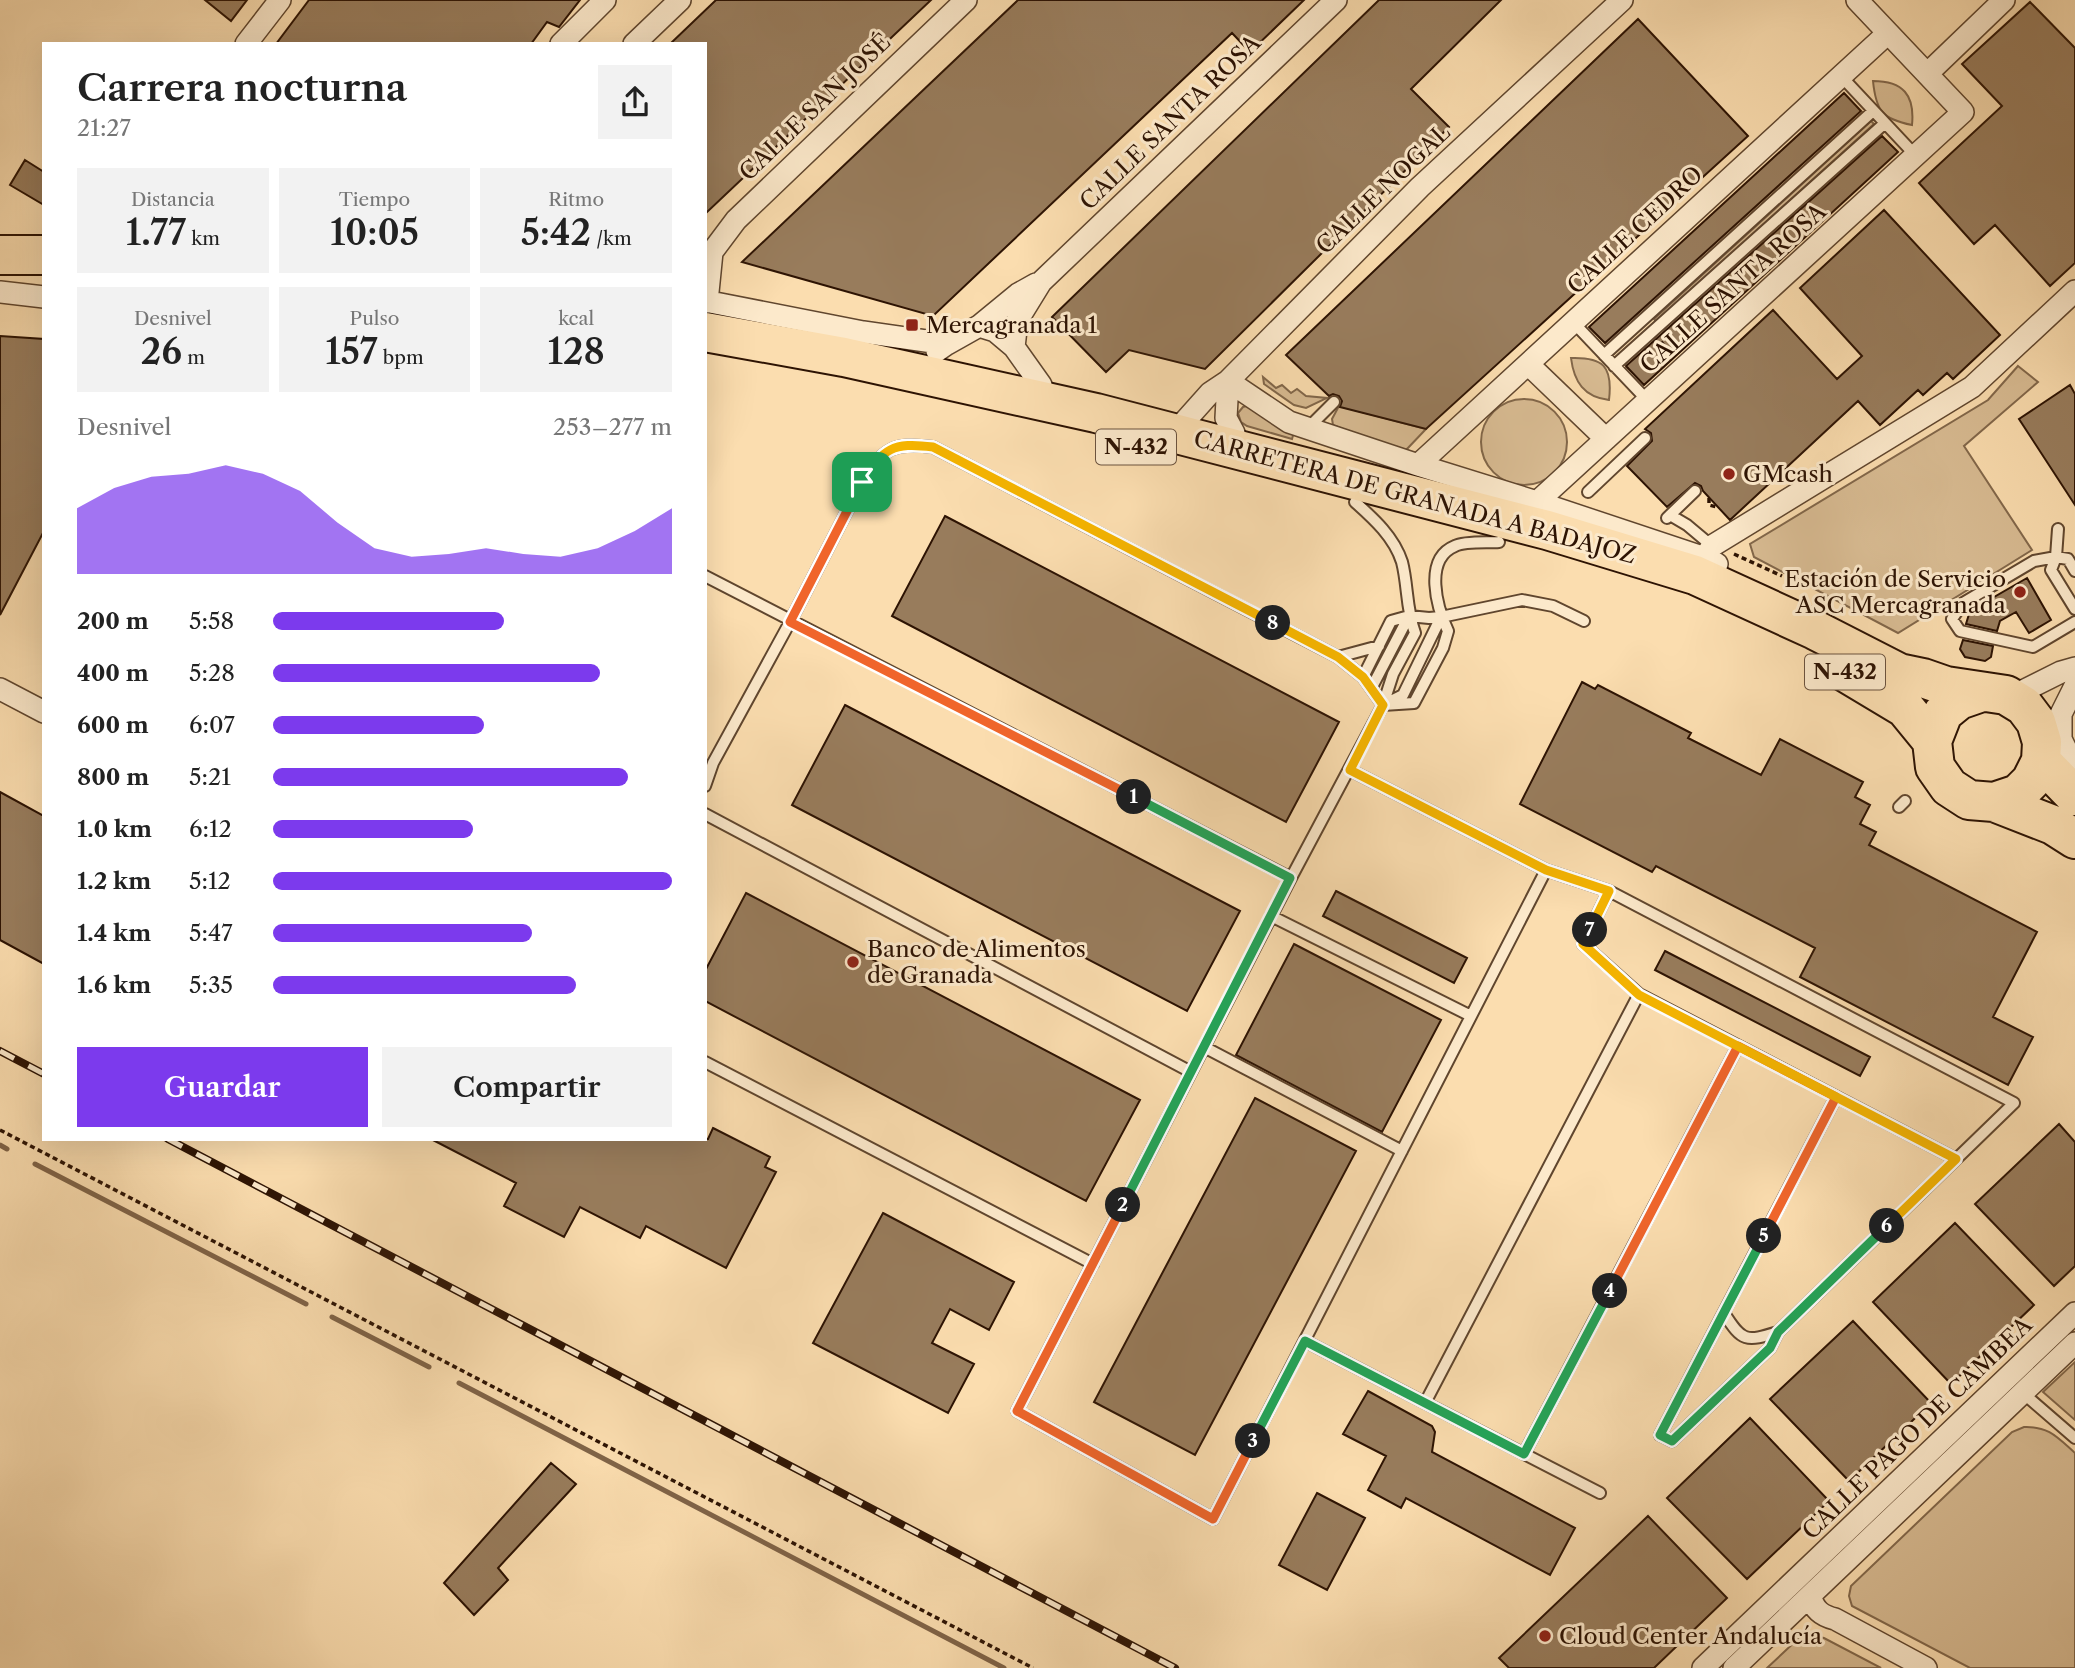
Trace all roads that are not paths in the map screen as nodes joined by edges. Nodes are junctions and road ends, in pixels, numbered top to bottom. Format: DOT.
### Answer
graph roads {
  1 [pos="280,0"];
  2 [pos="605,0"];
  3 [pos="680,0"];
  4 [pos="966,0"];
  5 [pos="1336,0"];
  6 [pos="1622,0"];
  7 [pos="1857,0"];
  8 [pos="2004,0"];
  9 [pos="1888,33"];
  10 [pos="248,42"];
  11 [pos="563,42"];
  12 [pos="636,42"];
  13 [pos="1927,74"];
  14 [pos="1841,76"];
  15 [pos="1873,110"];
  16 [pos="1885,123"];
  17 [pos="1916,156"];
  18 [pos="1041,282"];
  19 [pos="2075,291"];
  20 [pos="0,292"];
  21 [pos="42,297"];
  22 [pos="707,302"];
  23 [pos="707,312"];
  24 [pos="707,312"];
  25 [pos="1573,323"];
  26 [pos="979,326"];
  27 [pos="947,344"];
  28 [pos="1014,346"];
  29 [pos="707,355"];
  30 [pos="1604,355"];
  31 [pos="844,356"];
  32 [pos="927,360"];
  33 [pos="1528,364"];
  34 [pos="1614,366"];
  35 [pos="1228,381"];
  36 [pos="1041,386"];
  37 [pos="1648,401"];
  38 [pos="1334,402"];
  39 [pos="1185,421"];
  40 [pos="1308,428"];
  41 [pos="1234,432"];
  42 [pos="1645,438"];
  43 [pos="1606,439"];
  44 [pos="1418,465"];
  45 [pos="1320,469"];
  46 [pos="1695,491"];
  47 [pos="1588,492"];
  48 [pos="1355,502"];
  49 [pos="1538,502"];
  50 [pos="2058,529"];
  51 [pos="1499,542"];
  52 [pos="1708,552"];
  53 [pos="2056,557"];
  54 [pos="2075,570"];
  55 [pos="707,577"];
  56 [pos="2075,609"];
  57 [pos="1409,615"];
  58 [pos="1441,617"];
  59 [pos="1584,621"];
  60 [pos="790,622"];
  61 [pos="2075,622"];
  62 [pos="1379,646"];
  63 [pos="1338,657"];
  64 [pos="2075,668"];
  65 [pos="2075,674"];
  66 [pos="1363,677"];
  67 [pos="1923,678"];
  68 [pos="2075,686"];
  69 [pos="1372,687"];
  70 [pos="0,689"];
  71 [pos="1996,695"];
  72 [pos="1383,705"];
  73 [pos="42,711"];
  74 [pos="1932,741"];
  75 [pos="2056,765"];
  76 [pos="1350,770"];
  77 [pos="707,780"];
  78 [pos="1993,802"];
  79 [pos="707,815"];
  80 [pos="2068,820"];
  81 [pos="2075,858"];
  82 [pos="1546,870"];
  83 [pos="1290,878"];
  84 [pos="1609,891"];
  85 [pos="1271,916"];
  86 [pos="1639,995"];
  87 [pos="1471,1017"];
  88 [pos="1738,1046"];
  89 [pos="1204,1047"];
  90 [pos="707,1063"];
  91 [pos="1191,1072"];
  92 [pos="1836,1097"];
  93 [pos="1402,1151"];
  94 [pos="1956,1159"];
  95 [pos="1093,1264"];
  96 [pos="1724,1313"];
  97 [pos="2075,1313"];
  98 [pos="1778,1332"];
  99 [pos="1305,1341"];
  100 [pos="2075,1343"];
  101 [pos="2023,1393"];
  102 [pos="1425,1403"];
  103 [pos="2075,1438"];
  104 [pos="1524,1454"];
  105 [pos="1600,1493"];
  106 [pos="1795,1581"];
  107 [pos="1811,1597"];
  108 [pos="1703,1668"];
  109 [pos="1734,1668"];
  110 [pos="1926,1668"];
  1 -- 10 [label="street"];
  2 -- 11 [label="street"];
  3 -- 12 [label="street"];
  4 -- 22 [label="street, CALLE SAN JOSÉ"];
  5 -- 18 [label="street, CALLE SANTA ROSA"];
  6 -- 35 [label="street, CALLE NOGAL"];
  7 -- 9 [label="street"];
  8 -- 13 [label="street"];
  9 -- 13 [label="street"];
  9 -- 14 [label="street, CALLE CEDRO"];
  13 -- 17 [label="street, CALLE SANTA ROSA"];
  14 -- 15 [label="lane"];
  14 -- 25 [label="street, CALLE CEDRO"];
  15 -- 16 [label="lane"];
  15 -- 30 [label="lane"];
  16 -- 17 [label="lane"];
  16 -- 34 [label="lane"];
  17 -- 37 [label="street, CALLE SANTA ROSA"];
  18 -- 26 [label="street, CALLE SANTA ROSA"];
  18 -- 28 [label="street, CALLE SANTA ROSA"];
  19 -- 52 [label="street"];
  20 -- 21 [label="street"];
  23 -- 27 [label="street"];
  24 -- 31 [label="highway, CARRETERA DE GRANADA A BADAJOZ / N-432"];
  25 -- 30 [label="lane"];
  25 -- 33 [label="street, CALLE CEDRO"];
  26 -- 27 [label="street, CALLE SANTA ROSA"];
  26 -- 28 [label="street"];
  27 -- 32 [label="street, CALLE SANTA ROSA"];
  28 -- 36 [label="street"];
  29 -- 48 [label="highway, CARRETERA DE GRANADA A BADAJOZ / N-432"];
  30 -- 34 [label="lane"];
  31 -- 32 [label="street"];
  31 -- 45 [label="highway, CARRETERA DE GRANADA A BADAJOZ / N-432"];
  32 -- 36 [label="street"];
  33 -- 43 [label="street"];
  33 -- 44 [label="street, CALLE CEDRO"];
  34 -- 37 [label="lane"];
  35 -- 39 [label="street, CALLE NOGAL"];
  35 -- 40 [label="street"];
  35 -- 41 [label="street"];
  36 -- 39 [label="street"];
  37 -- 43 [label="street, CALLE SANTA ROSA"];
  38 -- 40 [label="lane"];
  39 -- 41 [label="street"];
  40 -- 44 [label="street"];
  41 -- 45 [label="street"];
  42 -- 47 [label="lane"];
  43 -- 49 [label="street, CALLE SANTA ROSA"];
  44 -- 49 [label="street"];
  45 -- 67 [label="highway, CARRETERA DE GRANADA A BADAJOZ / N-432"];
  46 -- 52 [label="lane"];
  48 -- 51 [label="highway, CARRETERA DE GRANADA A BADAJOZ / N-432"];
  48 -- 57 [label="lane"];
  49 -- 52 [label="street"];
  50 -- 53 [label="lane"];
  51 -- 58 [label="lane"];
  51 -- 74 [label="highway, CARRETERA DE GRANADA A BADAJOZ / N-432"];
  52 -- 67 [label="street"];
  53 -- 54 [label="lane"];
  53 -- 56 [label="lane"];
  53 -- 61 [label="lane"];
  55 -- 60 [label="lane"];
  57 -- 58 [label="lane"];
  57 -- 62 [label="lane"];
  57 -- 69 [label="lane"];
  57 -- 72 [label="lane"];
  58 -- 59 [label="lane"];
  58 -- 72 [label="lane"];
  60 -- 63 [label="lane"];
  60 -- 77 [label="lane"];
  60 -- 83 [label="lane"];
  62 -- 63 [label="lane"];
  62 -- 66 [label="lane"];
  63 -- 66 [label="lane"];
  64 -- 71 [label="street"];
  65 -- 75 [label="street"];
  66 -- 69 [label="lane"];
  67 -- 71 [label="highway, CARRETERA DE GRANADA A BADAJOZ / N-432"];
  68 -- 75 [label="street"];
  69 -- 72 [label="lane"];
  70 -- 73 [label="street"];
  71 -- 74 [label="highway"];
  71 -- 75 [label="highway"];
  72 -- 76 [label="lane"];
  74 -- 78 [label="highway, N-432"];
  75 -- 78 [label="highway"];
  75 -- 80 [label="highway"];
  76 -- 82 [label="lane"];
  76 -- 83 [label="lane"];
  78 -- 80 [label="highway, N-432"];
  79 -- 91 [label="lane"];
  80 -- 81 [label="street"];
  82 -- 84 [label="lane"];
  82 -- 87 [label="lane"];
  83 -- 85 [label="lane"];
  84 -- 86 [label="lane"];
  84 -- 94 [label="lane"];
  85 -- 87 [label="lane"];
  85 -- 89 [label="lane"];
  86 -- 88 [label="lane"];
  86 -- 102 [label="lane"];
  87 -- 93 [label="lane"];
  88 -- 92 [label="lane"];
  88 -- 104 [label="lane"];
  89 -- 91 [label="lane"];
  89 -- 93 [label="lane"];
  90 -- 95 [label="lane"];
  91 -- 95 [label="lane"];
  92 -- 94 [label="lane"];
  92 -- 96 [label="lane"];
  93 -- 99 [label="lane"];
  94 -- 98 [label="lane"];
  95 -- 99 [label="lane"];
  96 -- 98 [label="lane"];
  96 -- 98 [label="lane"];
  97 -- 106 [label="street, CALLE PAGO DE CAMBEA"];
  99 -- 102 [label="lane"];
  100 -- 101 [label="street, CALLE PAGO DE CAMBEA"];
  101 -- 103 [label="lane"];
  101 -- 107 [label="street, CALLE PAGO DE CAMBEA"];
  102 -- 104 [label="lane"];
  104 -- 105 [label="lane"];
  106 -- 107 [label="street"];
  106 -- 108 [label="street, CALLE PAGO DE CAMBEA"];
  107 -- 109 [label="street, CALLE PAGO DE CAMBEA"];
  107 -- 110 [label="street"];
}
